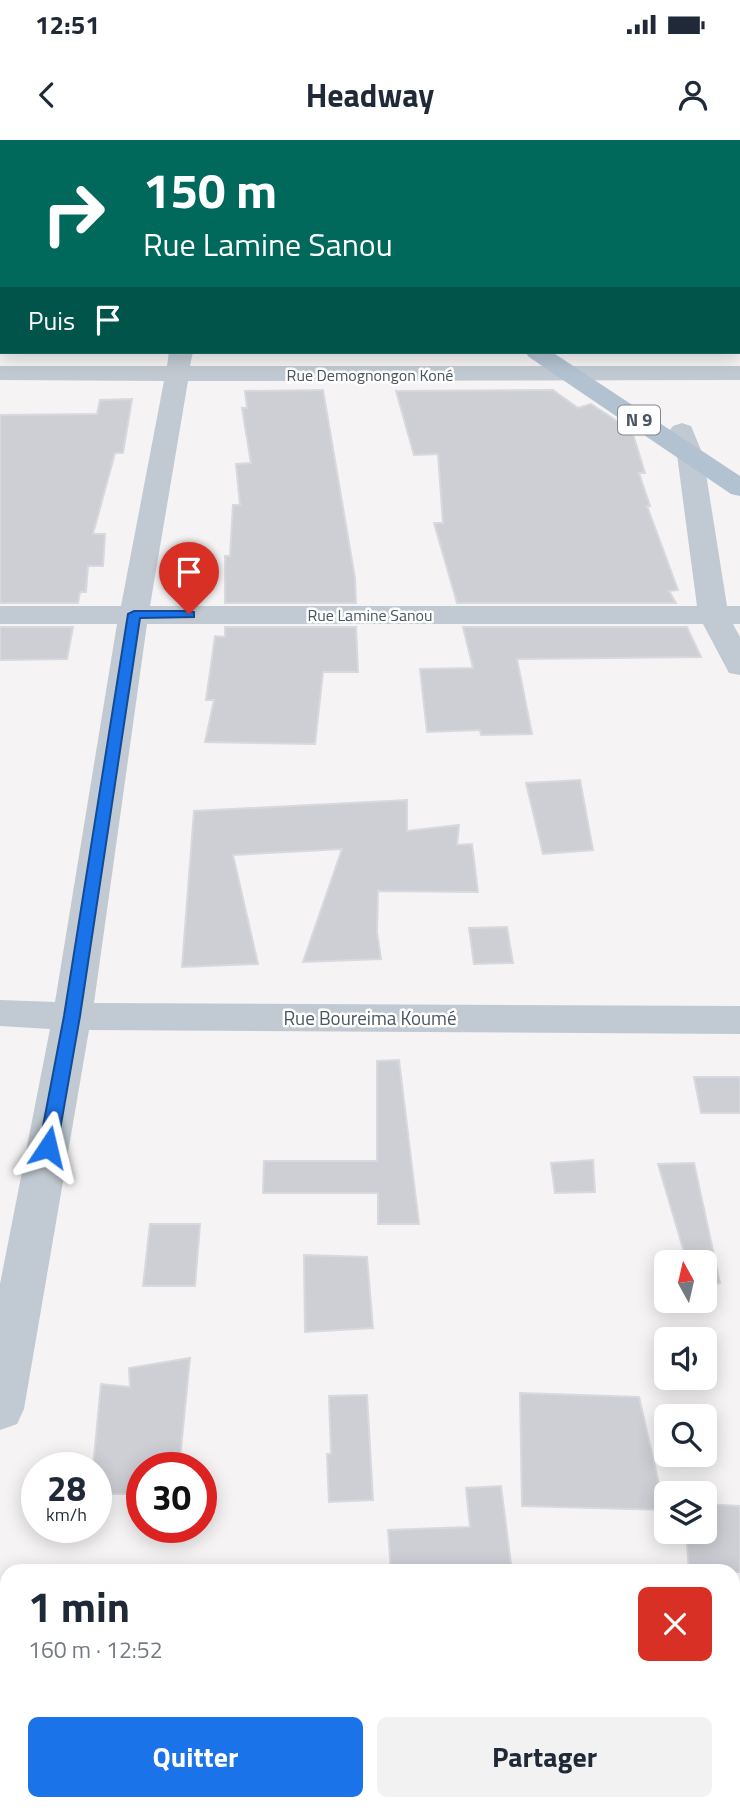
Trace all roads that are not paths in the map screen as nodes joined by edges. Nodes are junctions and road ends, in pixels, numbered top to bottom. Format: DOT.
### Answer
graph roads {
  1 [pos="541,354"];
  2 [pos="564,354"];
  3 [pos="179,363"];
  4 [pos="664,363"];
  5 [pos="0,373"];
  6 [pos="740,373"];
  7 [pos="585,375"];
  8 [pos="686,443"];
  9 [pos="740,469"];
  10 [pos="740,488"];
  11 [pos="134,614"];
  12 [pos="0,615"];
  13 [pos="727,615"];
  14 [pos="740,666"];
  15 [pos="0,1013"];
  16 [pos="72,1016"];
  17 [pos="740,1020"];
  18 [pos="0,1409"];
  1 -- 7 [label="main road, N 9"];
  2 -- 7 [label="main road, N 9"];
  3 -- 5 [label="street, Rue Demognongon Koné"];
  3 -- 7 [label="street, Rue Demognongon Koné"];
  3 -- 11 [label="street"];
  4 -- 6 [label="street, Rue Demognongon Koné"];
  4 -- 7 [label="street, Rue Demognongon Koné"];
  7 -- 8 [label="main road, N 9"];
  8 -- 9 [label="main road, N 9"];
  8 -- 10 [label="main road, N 9"];
  8 -- 13 [label="street"];
  11 -- 12 [label="street, Rue Lamine Sanou"];
  11 -- 13 [label="street, Rue Lamine Sanou"];
  11 -- 16 [label="street"];
  13 -- 14 [label="street"];
  15 -- 16 [label="street, Rue Boureima Koumé"];
  16 -- 17 [label="street, Rue Boureima Koumé"];
  16 -- 18 [label="street"];
}
